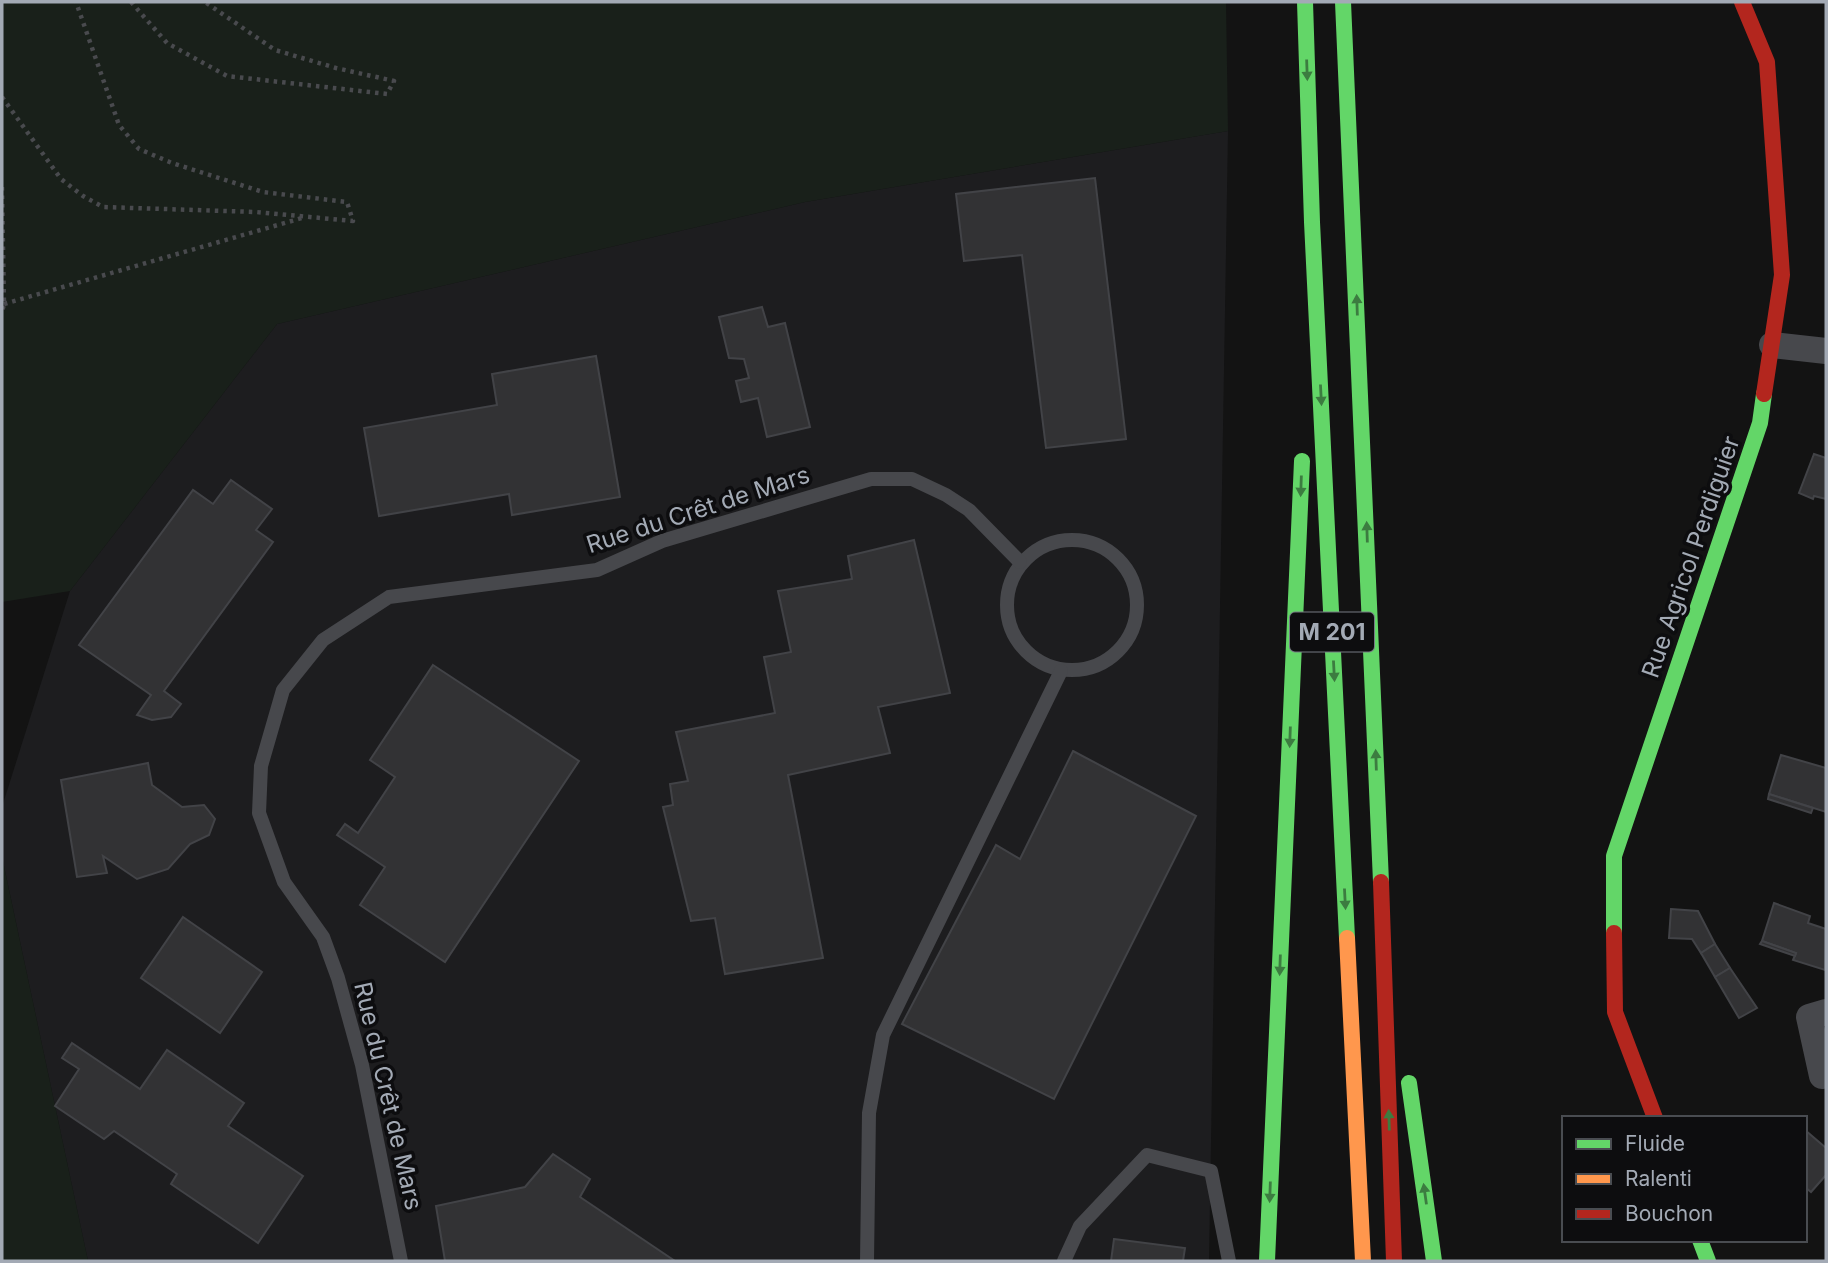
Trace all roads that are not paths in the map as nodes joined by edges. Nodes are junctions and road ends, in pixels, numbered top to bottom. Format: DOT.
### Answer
graph roads {
  1 [pos="1305,2"];
  2 [pos="1343,2"];
  3 [pos="1742,2"];
  4 [pos="1312,222"];
  5 [pos="1772,345"];
  6 [pos="1826,351"];
  7 [pos="1304,402"];
  8 [pos="1303,443"];
  9 [pos="1020,562"];
  10 [pos="1061,671"];
  11 [pos="1379,828"];
  12 [pos="1826,1012"];
  13 [pos="1402,1029"];
  14 [pos="1407,1070"];
  15 [pos="1822,1076"];
  16 [pos="1654,1116"];
  17 [pos="1701,1242"];
  18 [pos="401,1261"];
  19 [pos="866,1261"];
  20 [pos="1064,1261"];
  21 [pos="1229,1261"];
  22 [pos="1267,1261"];
  23 [pos="1363,1261"];
  24 [pos="1394,1261"];
  25 [pos="1434,1261"];
  26 [pos="1708,1261"];
  1 -- 4 [label="main road, M 201, one-way"];
  11 -- 2 [label="main road, M 201, one-way"];
  3 -- 5 [label="main road, Rue Agricol Perdiguier"];
  4 -- 7 [label="main road"];
  4 -- 23 [label="main road, M 201, one-way"];
  5 -- 6 [label="street"];
  5 -- 16 [label="main road, Rue Agricol Perdiguier"];
  8 -- 22 [label="main road, one-way"];
  9 -- 10 [label="lane"];
  9 -- 10 [label="lane"];
  9 -- 18 [label="lane, Rue du Crêt de Mars"];
  10 -- 19 [label="lane"];
  11 -- 13 [label="main road"];
  24 -- 11 [label="main road, M 201, one-way"];
  12 -- 15 [label="street"];
  25 -- 14 [label="main road, one-way"];
  17 -- 26 [label="main road"];
  20 -- 21 [label="lane"];
}
